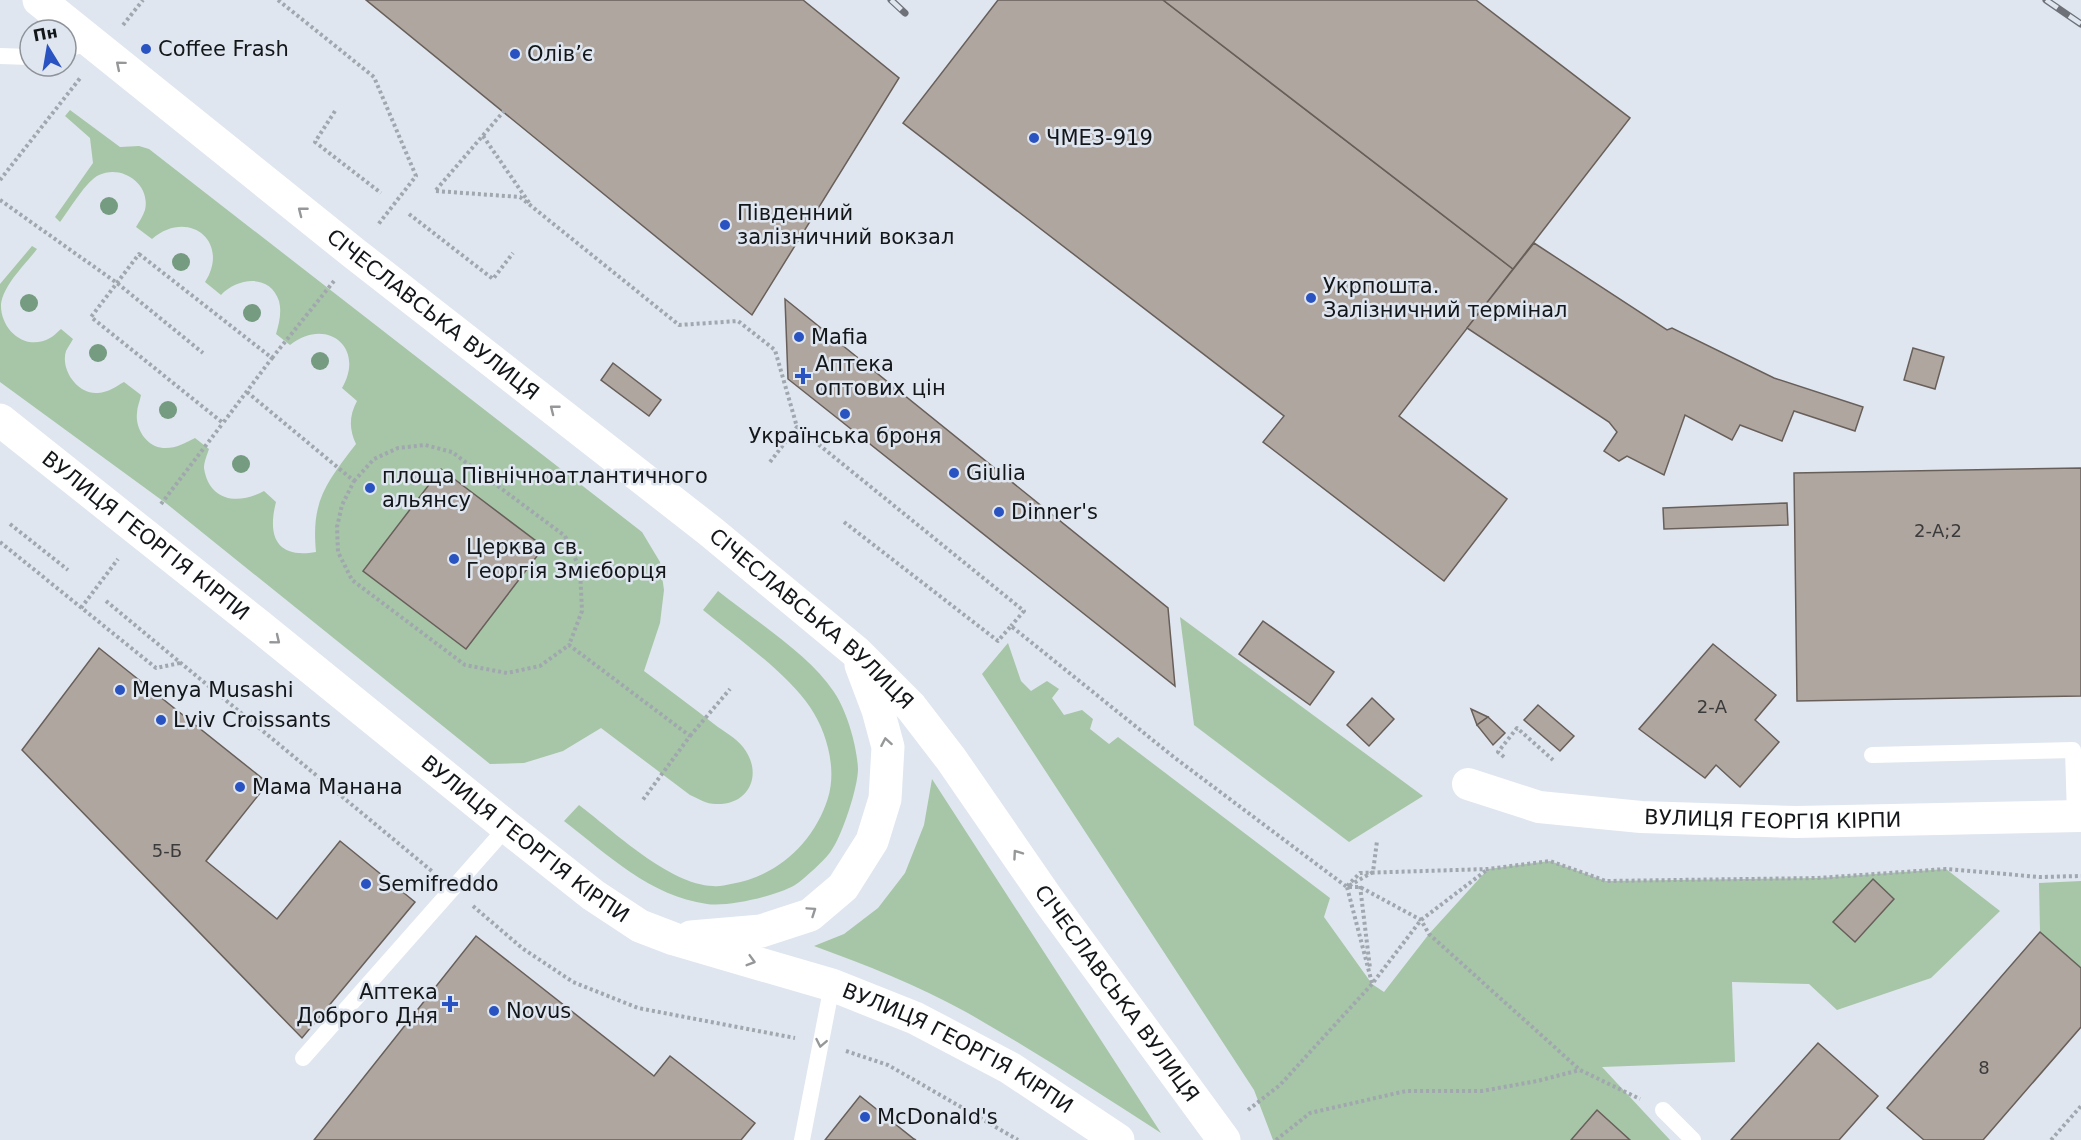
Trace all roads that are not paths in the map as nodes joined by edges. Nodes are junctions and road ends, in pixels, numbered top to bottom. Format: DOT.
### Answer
graph roads {
  1 [pos="39,0"];
  2 [pos="87,48"];
  3 [pos="0,56"];
  4 [pos="18,57"];
  5 [pos="0,420"];
  6 [pos="856,652"];
  7 [pos="1872,755"];
  8 [pos="1468,784"];
  9 [pos="2078,816"];
  10 [pos="507,827"];
  11 [pos="674,939"];
  12 [pos="832,985"];
  13 [pos="303,1058"];
  14 [pos="1663,1110"];
  15 [pos="802,1140"];
  16 [pos="1118,1140"];
  17 [pos="1224,1140"];
  18 [pos="1693,1140"];
  1 -- 2 [label="street, СІЧЕСЛАВСЬКА ВУЛИЦЯ"];
  6 -- 2 [label="street, СІЧЕСЛАВСЬКА ВУЛИЦЯ, one-way"];
  3 -- 4 [label="lane"];
  5 -- 10 [label="street, ВУЛИЦЯ ГЕОРГІЯ КІРПИ, one-way"];
  11 -- 6 [label="street, one-way"];
  17 -- 6 [label="street, СІЧЕСЛАВСЬКА ВУЛИЦЯ, one-way"];
  7 -- 9 [label="lane"];
  8 -- 9 [label="street, ВУЛИЦЯ ГЕОРГІЯ КІРПИ"];
  10 -- 11 [label="street, ВУЛИЦЯ ГЕОРГІЯ КІРПИ"];
  10 -- 13 [label="lane"];
  11 -- 12 [label="street, ВУЛИЦЯ ГЕОРГІЯ КІРПИ, one-way"];
  12 -- 15 [label="lane, one-way"];
  12 -- 16 [label="street, ВУЛИЦЯ ГЕОРГІЯ КІРПИ"];
  14 -- 18 [label="lane"];
}
